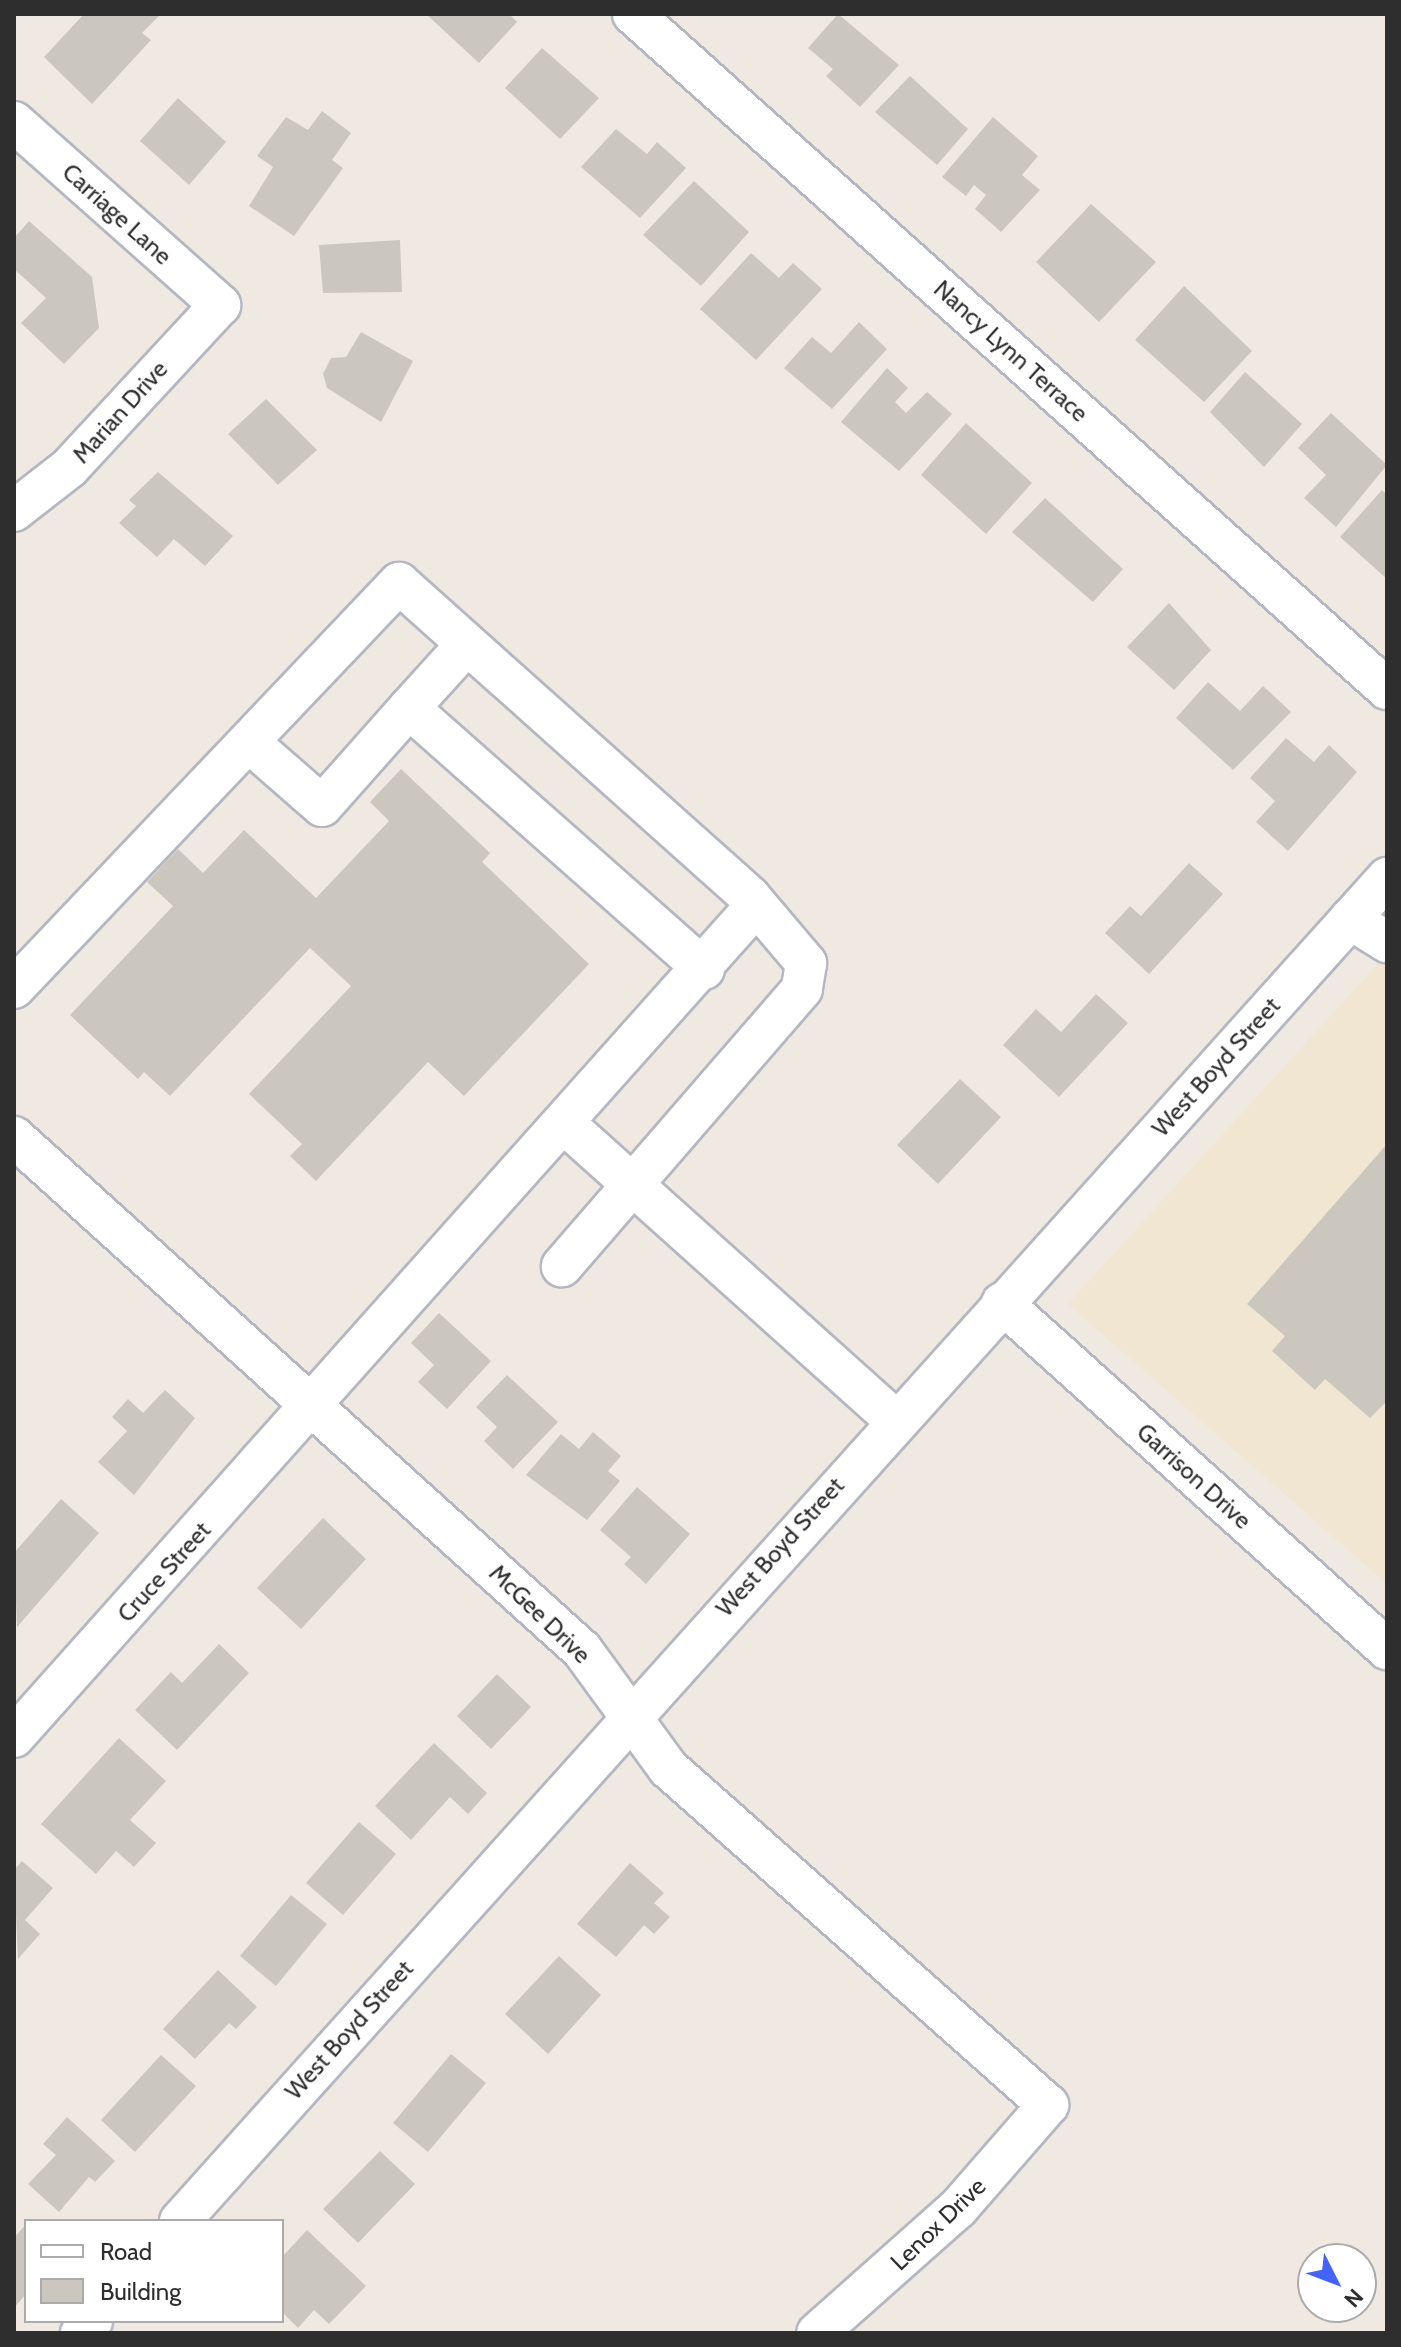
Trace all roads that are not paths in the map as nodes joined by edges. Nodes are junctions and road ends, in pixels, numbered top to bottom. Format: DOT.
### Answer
graph roads {
  1 [pos="633,14"];
  2 [pos="14,122"];
  3 [pos="220,305"];
  4 [pos="14,511"];
  5 [pos="467,644"];
  6 [pos="1387,689"];
  7 [pos="409,708"];
  8 [pos="251,744"];
  9 [pos="1387,878"];
  10 [pos="754,908"];
  11 [pos="1350,919"];
  12 [pos="1387,942"];
  13 [pos="704,969"];
  14 [pos="14,988"];
  15 [pos="566,1125"];
  16 [pos="14,1137"];
  17 [pos="634,1186"];
  18 [pos="562,1266"];
  19 [pos="1002,1303"];
  20 [pos="314,1407"];
  21 [pos="895,1420"];
  22 [pos="1387,1649"];
  23 [pos="629,1714"];
  24 [pos="14,1737"];
  25 [pos="1048,2105"];
  26 [pos="182,2219"];
  27 [pos="817,2333"];
  1 -- 6 [label="street, Nancy Lynn Terrace"];
  2 -- 3 [label="street, Carriage Lane"];
  3 -- 4 [label="street, Marian Drive"];
  5 -- 7 [label="street"];
  5 -- 8 [label="street"];
  5 -- 10 [label="street"];
  7 -- 8 [label="street"];
  7 -- 13 [label="street"];
  8 -- 14 [label="street"];
  9 -- 11 [label="street, West Boyd Street"];
  10 -- 13 [label="street, Cruce Street"];
  10 -- 17 [label="street"];
  11 -- 12 [label="street"];
  11 -- 19 [label="street, West Boyd Street"];
  13 -- 15 [label="street, Cruce Street"];
  15 -- 17 [label="street"];
  15 -- 20 [label="street, Cruce Street"];
  16 -- 20 [label="street, McGee Drive"];
  17 -- 18 [label="street"];
  17 -- 21 [label="street"];
  19 -- 21 [label="street, West Boyd Street"];
  19 -- 22 [label="street, Garrison Drive"];
  20 -- 23 [label="street, McGee Drive"];
  20 -- 24 [label="street, Cruce Street"];
  21 -- 23 [label="street, West Boyd Street"];
  23 -- 25 [label="street, McGee Drive"];
  23 -- 26 [label="street, West Boyd Street"];
  25 -- 27 [label="street, Lenox Drive"];
}
